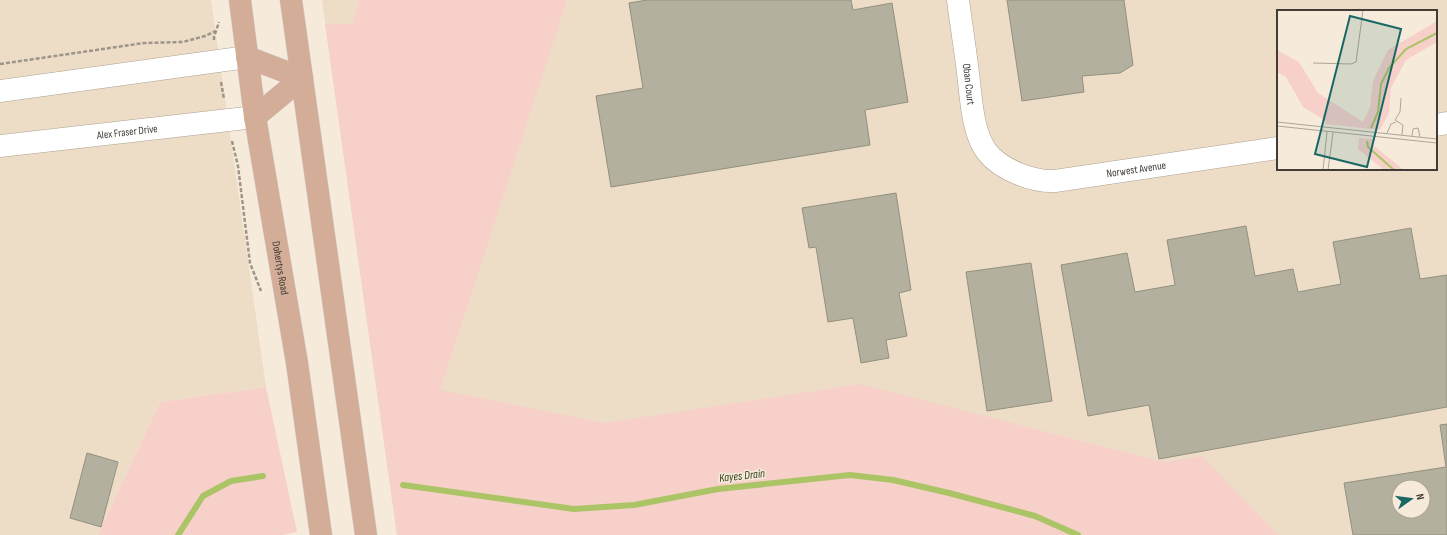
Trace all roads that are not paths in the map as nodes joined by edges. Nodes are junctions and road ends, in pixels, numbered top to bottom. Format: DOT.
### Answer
graph roads {
  1 [pos="240,0"];
  2 [pos="291,0"];
  3 [pos="958,0"];
  4 [pos="247,57"];
  5 [pos="302,78"];
  6 [pos="0,91"];
  7 [pos="255,117"];
  8 [pos="1447,123"];
  9 [pos="1437,125"];
  10 [pos="0,144"];
  11 [pos="1277,148"];
  12 [pos="997,162"];
  13 [pos="321,535"];
  14 [pos="366,535"];
  1 -- 4 [label="main road, Dohertys Road"];
  2 -- 5 [label="main road"];
  3 -- 12 [label="street, Oban Court"];
  4 -- 5 [label="main road"];
  4 -- 6 [label="street"];
  4 -- 7 [label="main road, Dohertys Road"];
  5 -- 7 [label="main road"];
  5 -- 14 [label="main road"];
  7 -- 10 [label="street, Alex Fraser Drive"];
  7 -- 13 [label="main road, Dohertys Road"];
  8 -- 9 [label="street"];
  11 -- 12 [label="street, Norwest Avenue"];
}
